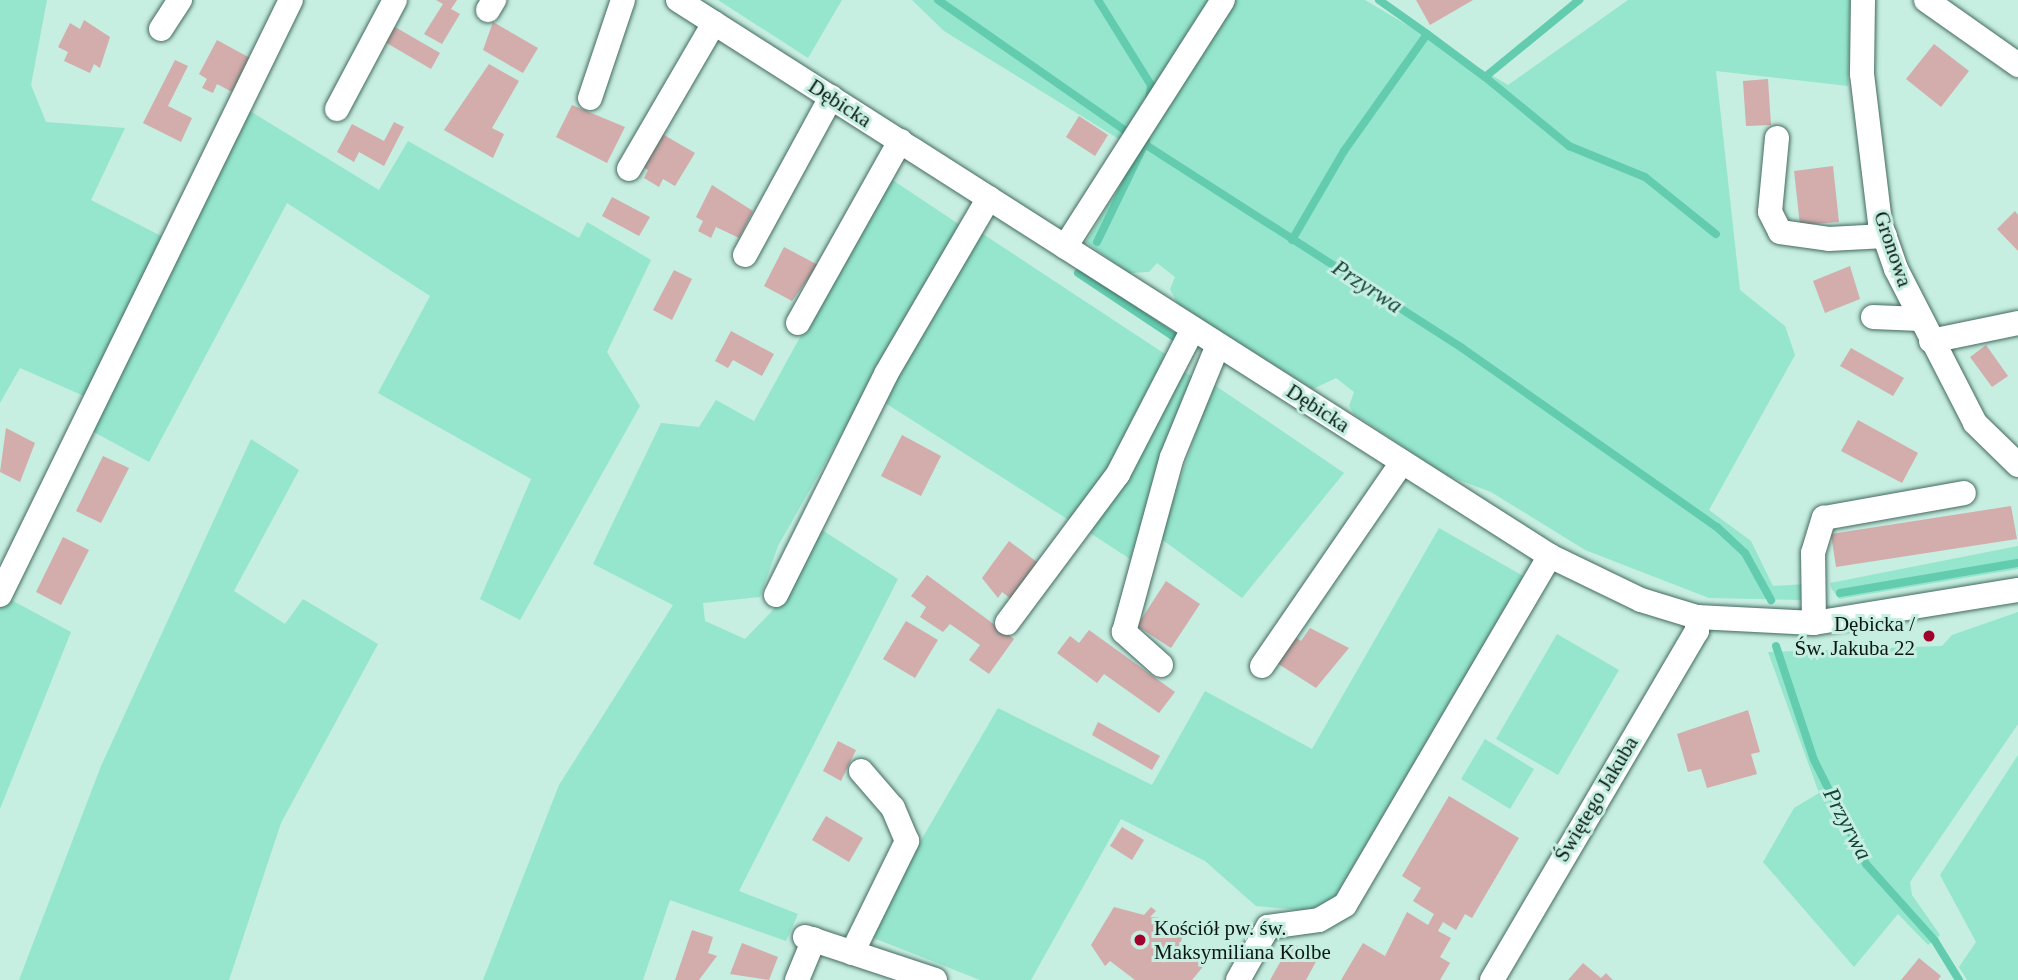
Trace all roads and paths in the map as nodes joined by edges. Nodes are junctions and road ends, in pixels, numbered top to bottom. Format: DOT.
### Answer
graph roads {
  1 [pos="180,0"];
  2 [pos="291,0"];
  3 [pos="395,0"];
  4 [pos="623,0"];
  5 [pos="678,0"];
  6 [pos="1223,0"];
  7 [pos="1863,0"];
  8 [pos="1926,0"];
  9 [pos="714,23"];
  10 [pos="161,29"];
  11 [pos="2018,65"];
  12 [pos="831,97"];
  13 [pos="590,98"];
  14 [pos="337,109"];
  15 [pos="1777,138"];
  16 [pos="900,141"];
  17 [pos="629,169"];
  18 [pos="989,198"];
  19 [pos="1885,236"];
  20 [pos="1065,247"];
  21 [pos="745,255"];
  22 [pos="1873,317"];
  23 [pos="798,323"];
  24 [pos="2018,323"];
  25 [pos="1193,329"];
  26 [pos="1925,330"];
  27 [pos="1218,345"];
  28 [pos="1402,462"];
  29 [pos="2018,465"];
  30 [pos="1964,494"];
  31 [pos="1550,556"];
  32 [pos="2018,590"];
  33 [pos="0,595"];
  34 [pos="776,595"];
  35 [pos="1697,617"];
  36 [pos="1007,623"];
  37 [pos="1814,623"];
  38 [pos="1161,665"];
  39 [pos="1262,666"];
  40 [pos="861,771"];
  41 [pos="852,953"];
  42 [pos="797,980"];
  43 [pos="934,980"];
  44 [pos="1238,980"];
  45 [pos="1492,980"];
  1 -- 10 [label="street"];
  2 -- 33 [label="street"];
  3 -- 14 [label="street"];
  4 -- 13 [label="street"];
  5 -- 9 [label="street, Dębicka"];
  6 -- 20 [label="street"];
  7 -- 19 [label="street, Gronowa"];
  8 -- 11 [label="street"];
  9 -- 12 [label="street, Dębicka"];
  9 -- 17 [label="street"];
  12 -- 16 [label="street, Dębicka"];
  12 -- 21 [label="street"];
  15 -- 19 [label="street"];
  16 -- 18 [label="street, Dębicka"];
  16 -- 23 [label="street"];
  18 -- 20 [label="street, Dębicka"];
  18 -- 34 [label="street"];
  19 -- 26 [label="street, Gronowa"];
  20 -- 25 [label="street, Dębicka"];
  22 -- 26 [label="street"];
  24 -- 26 [label="street"];
  25 -- 27 [label="street, Dębicka"];
  25 -- 36 [label="street"];
  26 -- 29 [label="street, Gronowa"];
  27 -- 28 [label="street, Dębicka"];
  27 -- 38 [label="street"];
  28 -- 31 [label="street, Dębicka"];
  28 -- 39 [label="street"];
  30 -- 37 [label="street"];
  31 -- 35 [label="street, Dębicka"];
  31 -- 44 [label="street"];
  32 -- 37 [label="street, Dębicka"];
  35 -- 37 [label="street, Dębicka"];
  35 -- 45 [label="street, Świętego Jakuba"];
  40 -- 41 [label="street"];
  41 -- 42 [label="street"];
  41 -- 43 [label="street"];
}
